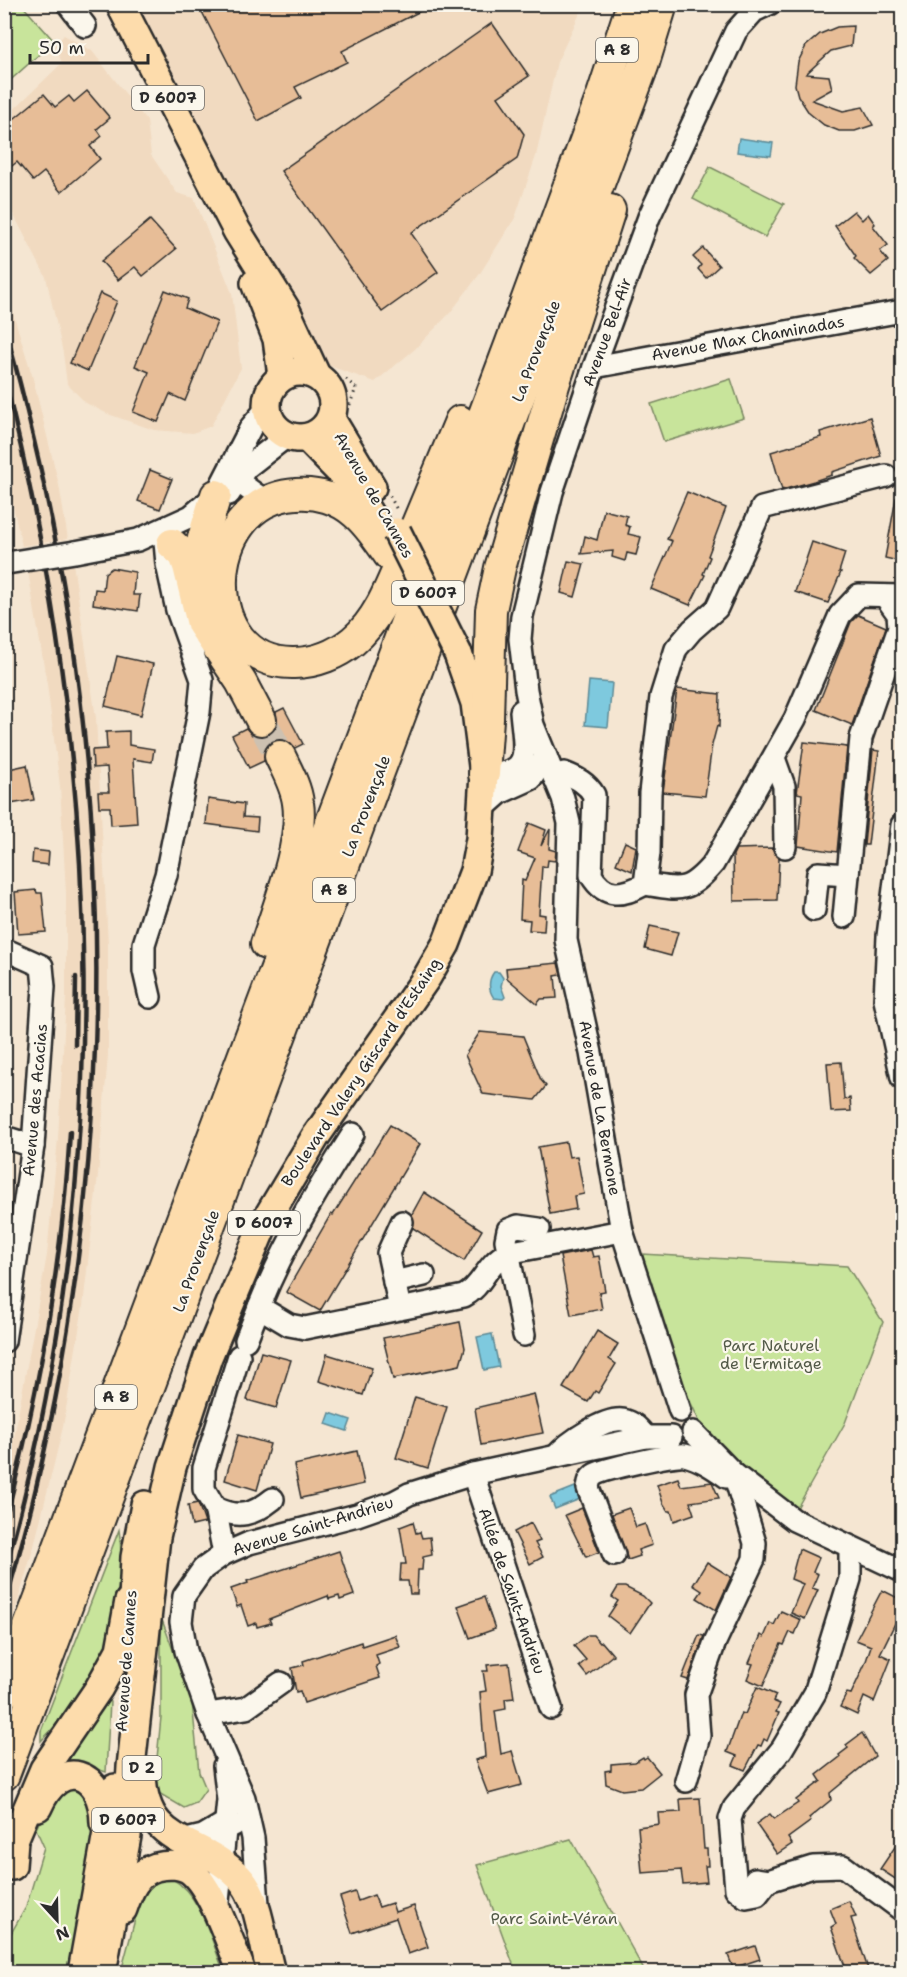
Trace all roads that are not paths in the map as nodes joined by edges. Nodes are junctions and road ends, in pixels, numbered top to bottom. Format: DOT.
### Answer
graph roads {
  1 [pos="68,4"];
  2 [pos="120,4"];
  3 [pos="632,4"];
  4 [pos="664,4"];
  5 [pos="769,4"];
  6 [pos="85,26"];
  7 [pos="602,96"];
  8 [pos="237,231"];
  9 [pos="903,310"];
  10 [pos="594,367"];
  11 [pos="316,375"];
  12 [pos="282,376"];
  13 [pos="267,408"];
  14 [pos="331,419"];
  15 [pos="297,437"];
  16 [pos="886,476"];
  17 [pos="226,488"];
  18 [pos="265,501"];
  19 [pos="203,538"];
  20 [pos="166,539"];
  21 [pos="393,544"];
  22 [pos="6,563"];
  23 [pos="195,589"];
  24 [pos="894,596"];
  25 [pos="452,662"];
  26 [pos="526,690"];
  27 [pos="261,720"];
  28 [pos="280,756"];
  29 [pos="546,756"];
  30 [pos="774,758"];
  31 [pos="484,774"];
  32 [pos="554,777"];
  33 [pos="514,788"];
  34 [pos="563,798"];
  35 [pos="482,809"];
  36 [pos="903,825"];
  37 [pos="785,847"];
  38 [pos="848,875"];
  39 [pos="645,884"];
  40 [pos="814,910"];
  41 [pos="844,917"];
  42 [pos="4,949"];
  43 [pos="150,997"];
  44 [pos="903,1078"];
  45 [pos="228,1101"];
  46 [pos="353,1134"];
  47 [pos="4,1137"];
  48 [pos="33,1146"];
  49 [pos="402,1222"];
  50 [pos="540,1229"];
  51 [pos="622,1231"];
  52 [pos="507,1253"];
  53 [pos="424,1275"];
  54 [pos="394,1282"];
  55 [pos="7,1301"];
  56 [pos="259,1307"];
  57 [pos="400,1308"];
  58 [pos="524,1335"];
  59 [pos="4,1341"];
  60 [pos="194,1356"];
  61 [pos="673,1423"];
  62 [pos="473,1474"];
  63 [pos="736,1479"];
  64 [pos="273,1499"];
  65 [pos="215,1508"];
  66 [pos="244,1516"];
  67 [pos="249,1543"];
  68 [pos="850,1549"];
  69 [pos="224,1554"];
  70 [pos="614,1556"];
  71 [pos="898,1563"];
  72 [pos="132,1585"];
  73 [pos="142,1678"];
  74 [pos="281,1683"];
  75 [pos="4,1693"];
  76 [pos="551,1708"];
  77 [pos="208,1714"];
  78 [pos="222,1750"];
  79 [pos="4,1775"];
  80 [pos="686,1781"];
  81 [pos="225,1823"];
  82 [pos="253,1838"];
  83 [pos="104,1844"];
  84 [pos="183,1854"];
  85 [pos="221,1864"];
  86 [pos="8,1876"];
  87 [pos="903,1910"];
  88 [pos="217,1912"];
  89 [pos="259,1919"];
  90 [pos="97,1969"];
  91 [pos="242,1972"];
  92 [pos="271,1972"];
  1 -- 6 [label="street"];
  2 -- 8 [label="main road, D 6007"];
  3 -- 7 [label="highway, La Provençale / A 8"];
  4 -- 31 [label="highway"];
  4 -- 79 [label="highway, La Provençale / A 8"];
  5 -- 10 [label="street, Avenue Bel-Air"];
  7 -- 18 [label="highway"];
  7 -- 45 [label="highway, La Provençale / A 8"];
  8 -- 11 [label="main road, D 6007"];
  8 -- 12 [label="main road, D 6007"];
  9 -- 10 [label="street, Avenue Max Chaminadas"];
  10 -- 26 [label="street, Avenue Bel-Air"];
  11 -- 12 [label="main road"];
  11 -- 14 [label="main road"];
  12 -- 13 [label="main road"];
  13 -- 15 [label="main road"];
  13 -- 17 [label="street"];
  14 -- 15 [label="main road"];
  14 -- 21 [label="main road, Avenue de Cannes / D 6007"];
  15 -- 17 [label="street"];
  15 -- 21 [label="main road, Avenue de Cannes / D 6007"];
  16 -- 39 [label="street"];
  17 -- 18 [label="street"];
  17 -- 19 [label="highway"];
  17 -- 20 [label="street"];
  18 -- 21 [label="highway"];
  19 -- 20 [label="street"];
  19 -- 23 [label="highway"];
  20 -- 22 [label="street, bridge"];
  20 -- 23 [label="highway"];
  20 -- 43 [label="street"];
  21 -- 25 [label="main road, Avenue de Cannes / D 6007, bridge"];
  23 -- 27 [label="highway"];
  24 -- 30 [label="street"];
  24 -- 38 [label="street"];
  25 -- 31 [label="main road, Avenue de Cannes / D 6007"];
  25 -- 60 [label="main road, Boulevard Valery Giscard d'Estaing / D 6007"];
  26 -- 29 [label="street, Avenue Bel-Air"];
  26 -- 31 [label="street, Avenue Bel-Air"];
  28 -- 45 [label="highway"];
  29 -- 32 [label="street, Avenue Bel-Air"];
  29 -- 33 [label="street"];
  30 -- 37 [label="street"];
  30 -- 39 [label="street"];
  31 -- 35 [label="main road, Avenue de Cannes / D 6007"];
  32 -- 34 [label="street, Avenue de La Bermone"];
  32 -- 39 [label="street"];
  33 -- 34 [label="street"];
  33 -- 35 [label="street"];
  34 -- 51 [label="street, Avenue de La Bermone"];
  35 -- 73 [label="main road, Boulevard Valery Giscard d'Estaing / D 6007"];
  36 -- 44 [label="street"];
  38 -- 40 [label="street"];
  38 -- 41 [label="street"];
  42 -- 48 [label="street, Avenue des Acacias"];
  45 -- 75 [label="highway, La Provençale / A 8"];
  46 -- 56 [label="street"];
  47 -- 48 [label="street"];
  48 -- 55 [label="street, Avenue des Acacias"];
  49 -- 54 [label="street"];
  50 -- 52 [label="street"];
  51 -- 52 [label="street"];
  51 -- 61 [label="street, Avenue de La Bermone"];
  52 -- 57 [label="street"];
  52 -- 58 [label="street"];
  53 -- 54 [label="street"];
  54 -- 57 [label="street"];
  55 -- 59 [label="street, Avenue des Acacias"];
  56 -- 57 [label="street"];
  56 -- 65 [label="street"];
  60 -- 72 [label="main road, Avenue de Cannes / D 6007"];
  61 -- 62 [label="street, Avenue Saint-Andrieu / D 2"];
  61 -- 63 [label="street, Avenue Saint-Andrieu"];
  62 -- 67 [label="street, Avenue Saint-Andrieu / D 2"];
  62 -- 76 [label="street, Allée de Saint-Andrieu"];
  63 -- 68 [label="street"];
  63 -- 70 [label="street"];
  63 -- 80 [label="street"];
  64 -- 66 [label="street"];
  65 -- 66 [label="street"];
  65 -- 69 [label="street"];
  66 -- 67 [label="street"];
  67 -- 69 [label="street, Avenue Saint-Andrieu / D 2"];
  68 -- 71 [label="street"];
  68 -- 87 [label="street"];
  69 -- 77 [label="street, Avenue Saint-Andrieu / D 2"];
  72 -- 83 [label="main road, Avenue de Cannes / D 6007"];
  72 -- 86 [label="main road"];
  73 -- 84 [label="main road, D 2"];
  73 -- 90 [label="main road, Avenue de Cannes / D 6007"];
  74 -- 77 [label="street"];
  77 -- 78 [label="street, Avenue Saint-Andrieu / D 2"];
  78 -- 81 [label="street, D 2"];
  78 -- 82 [label="street, Avenue Saint-Andrieu / D 2"];
  81 -- 82 [label="street"];
  81 -- 84 [label="street"];
  81 -- 85 [label="street, D 2"];
  82 -- 85 [label="street"];
  82 -- 89 [label="street, Avenue Saint-Andrieu / D 2"];
  83 -- 86 [label="main road"];
  83 -- 90 [label="main road, Avenue de Cannes / D 6007"];
  84 -- 85 [label="main road, D 2"];
  84 -- 88 [label="main road, D 2"];
  84 -- 90 [label="main road"];
  85 -- 88 [label="street, D 2"];
  85 -- 89 [label="main road, D 2"];
  88 -- 91 [label="main road, D 2"];
  89 -- 92 [label="main road, D 2"];
}
